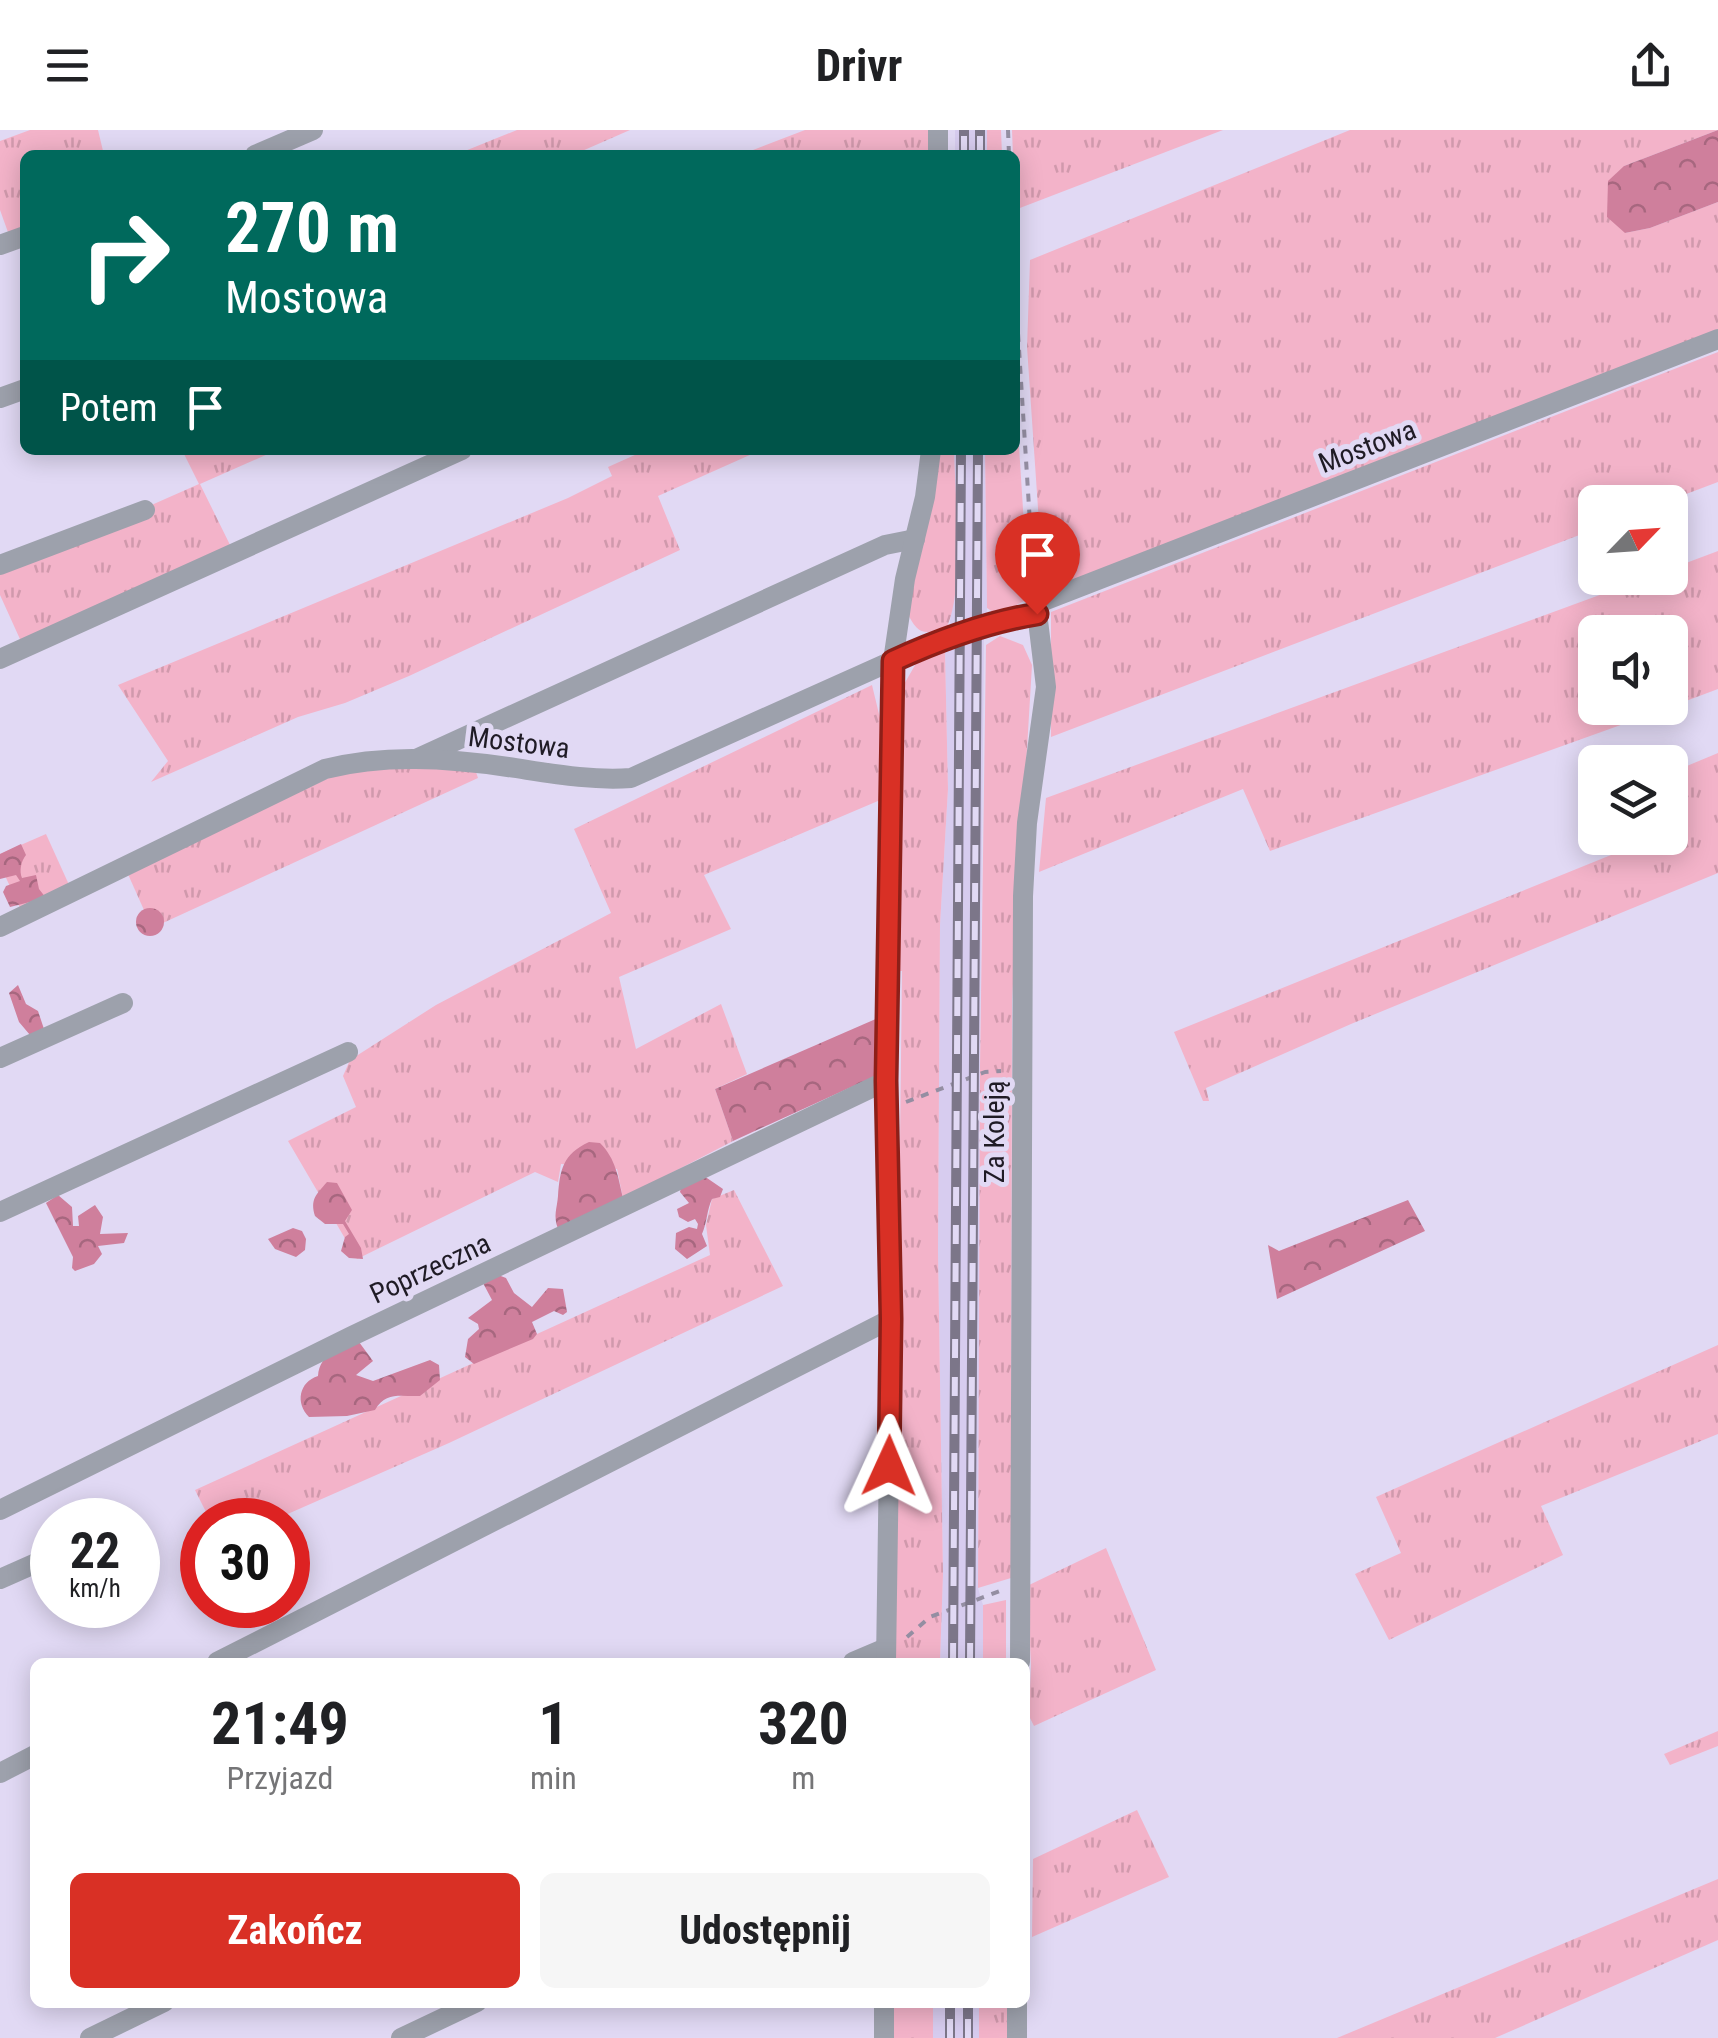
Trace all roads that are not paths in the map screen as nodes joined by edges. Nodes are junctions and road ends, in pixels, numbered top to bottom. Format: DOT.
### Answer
graph roads {
  1 [pos="313,130"];
  2 [pos="267,150"];
  3 [pos="1718,339"];
  4 [pos="451,455"];
  5 [pos="930,455"];
  6 [pos="146,510"];
  7 [pos="915,539"];
  8 [pos="0,565"];
  9 [pos="1036,609"];
  10 [pos="0,658"];
  11 [pos="893,661"];
  12 [pos="416,759"];
  13 [pos="0,928"];
  14 [pos="123,1004"];
  15 [pos="348,1052"];
  16 [pos="0,1058"];
  17 [pos="887,1092"];
  18 [pos="0,1212"];
  19 [pos="891,1319"];
  20 [pos="0,1510"];
  21 [pos="30,1566"];
  22 [pos="0,1580"];
  23 [pos="886,1654"];
  24 [pos="224,1658"];
  25 [pos="1020,1658"];
  26 [pos="30,1757"];
  27 [pos="0,1772"];
  28 [pos="152,2008"];
  29 [pos="464,2008"];
  30 [pos="884,2008"];
  31 [pos="1017,2008"];
  32 [pos="90,2038"];
  33 [pos="401,2038"];
  34 [pos="884,2038"];
  35 [pos="1017,2038"];
  1 -- 2 [label="street"];
  3 -- 9 [label="street, Mostowa"];
  4 -- 10 [label="street"];
  5 -- 7 [label="street"];
  6 -- 8 [label="street"];
  7 -- 11 [label="street"];
  7 -- 12 [label="street"];
  9 -- 11 [label="street, Mostowa"];
  9 -- 25 [label="street, Za Koleją"];
  11 -- 12 [label="street, Mostowa"];
  11 -- 17 [label="street"];
  12 -- 13 [label="street, Mostowa"];
  14 -- 16 [label="street"];
  15 -- 18 [label="street"];
  17 -- 19 [label="street"];
  17 -- 20 [label="street, Poprzeczna"];
  19 -- 23 [label="street"];
  19 -- 24 [label="street"];
  21 -- 22 [label="street"];
  26 -- 27 [label="street"];
  28 -- 32 [label="street"];
  29 -- 33 [label="street"];
  30 -- 34 [label="street"];
  31 -- 35 [label="street"];
}
